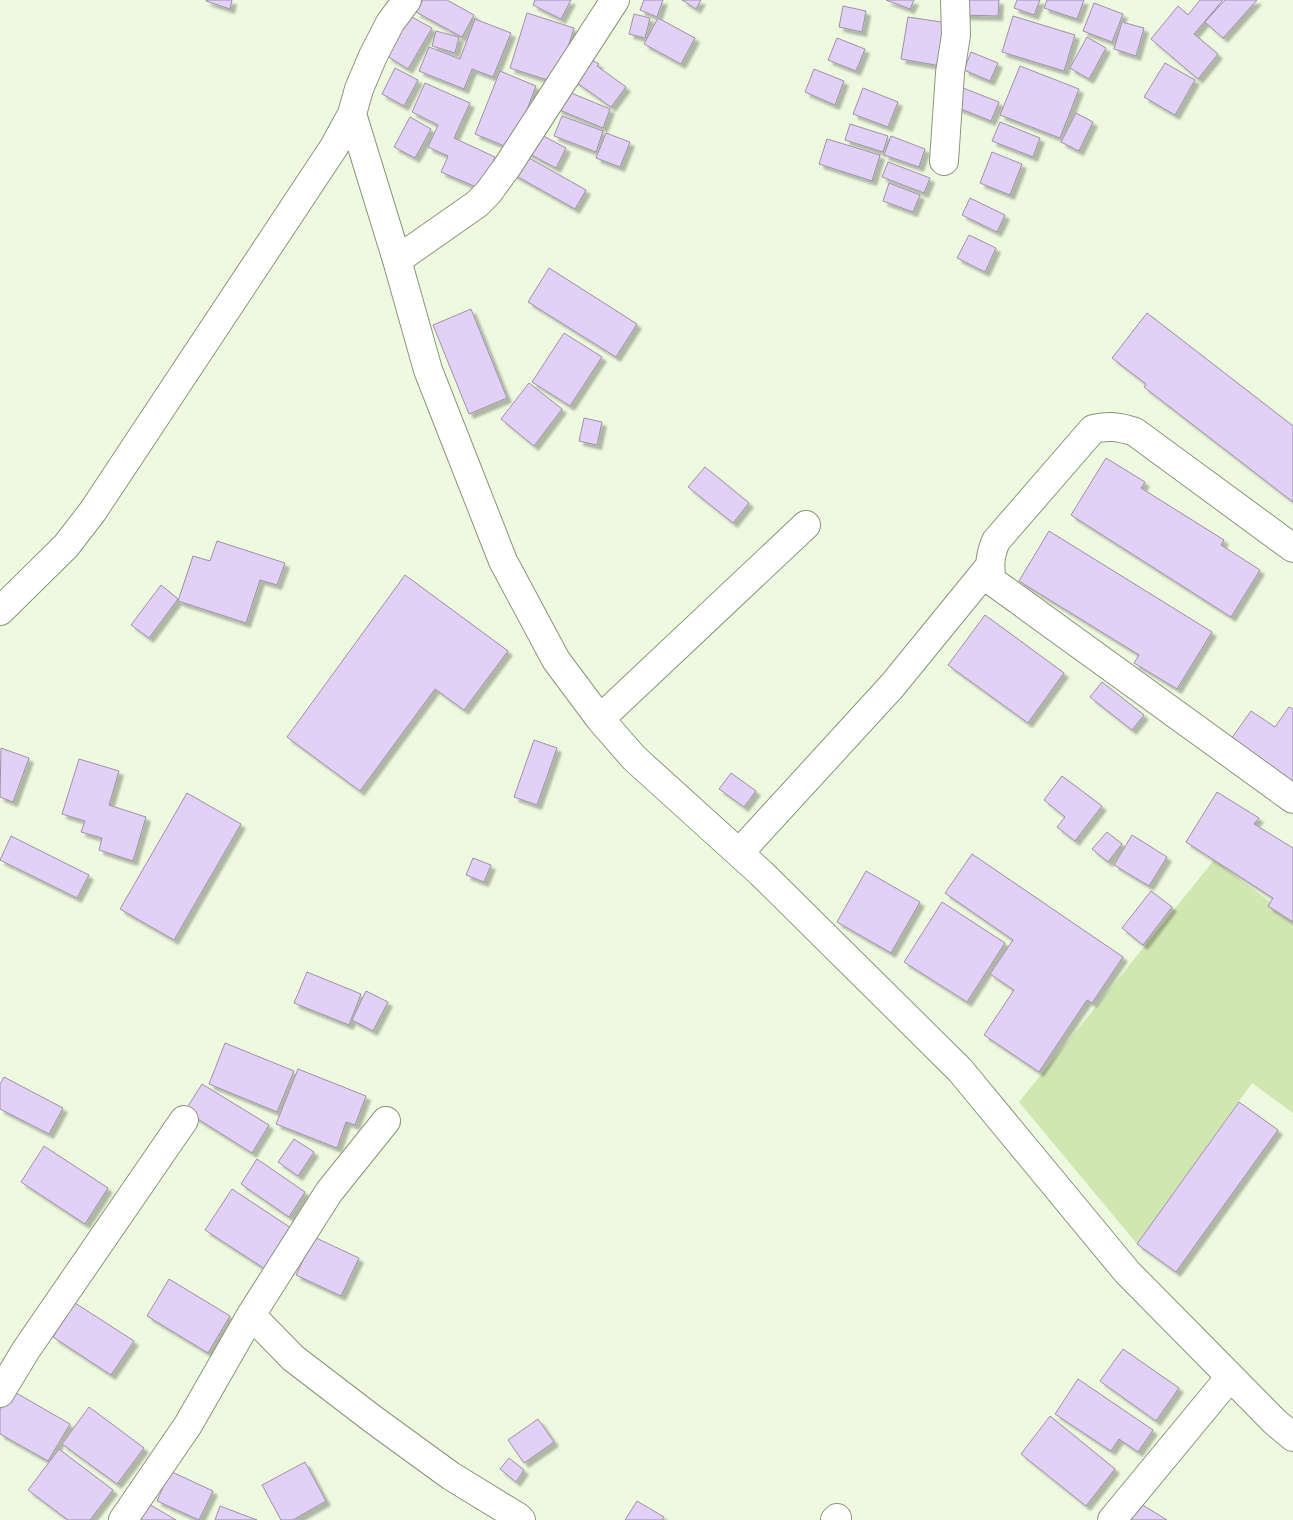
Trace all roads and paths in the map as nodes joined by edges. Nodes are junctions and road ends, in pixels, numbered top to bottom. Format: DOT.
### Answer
graph roads {
  1 [pos="407,0"];
  2 [pos="615,0"];
  3 [pos="955,0"];
  4 [pos="352,114"];
  5 [pos="944,162"];
  6 [pos="397,260"];
  7 [pos="806,525"];
  8 [pos="1293,548"];
  9 [pos="989,567"];
  10 [pos="0,611"];
  11 [pos="600,719"];
  12 [pos="1293,800"];
  13 [pos="739,853"];
  14 [pos="184,1120"];
  15 [pos="386,1121"];
  16 [pos="251,1315"];
  17 [pos="1230,1377"];
  18 [pos="0,1393"];
  19 [pos="1293,1438"];
  20 [pos="123,1520"];
  21 [pos="521,1520"];
  22 [pos="1112,1520"];
  1 -- 4 [label="street"];
  2 -- 6 [label="street"];
  3 -- 5 [label="street"];
  4 -- 6 [label="street"];
  4 -- 10 [label="street"];
  6 -- 11 [label="street"];
  7 -- 11 [label="street"];
  8 -- 9 [label="street"];
  9 -- 12 [label="street"];
  9 -- 13 [label="street"];
  11 -- 13 [label="street"];
  13 -- 17 [label="street"];
  14 -- 18 [label="street"];
  15 -- 16 [label="street"];
  16 -- 20 [label="street"];
  16 -- 21 [label="street"];
  17 -- 19 [label="street"];
  17 -- 22 [label="street"];
}
